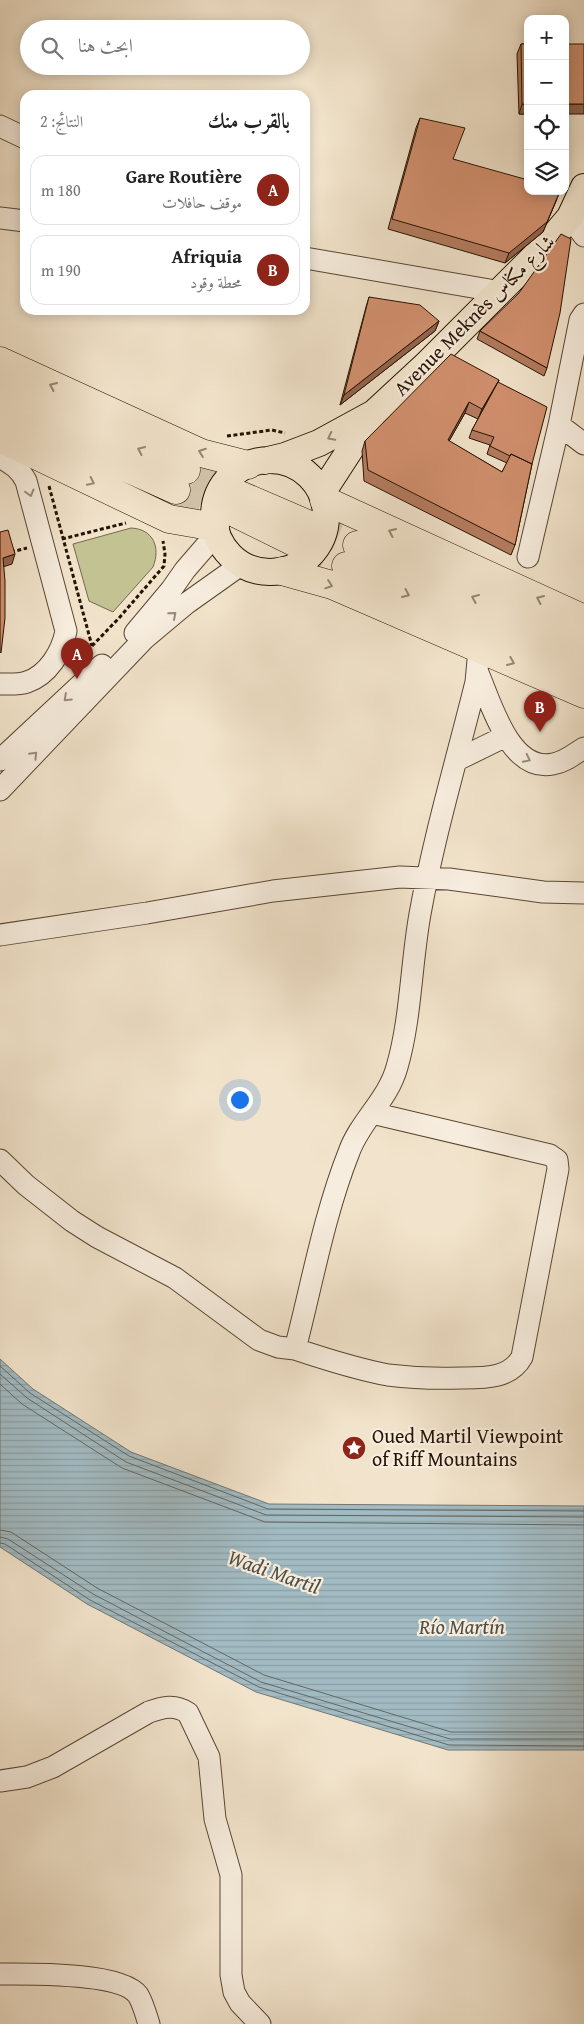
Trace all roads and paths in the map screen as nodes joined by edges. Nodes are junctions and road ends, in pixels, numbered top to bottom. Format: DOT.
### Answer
graph roads {
  1 [pos="0,126"];
  2 [pos="20,136"];
  3 [pos="584,187"];
  4 [pos="0,218"];
  5 [pos="20,220"];
  6 [pos="577,226"];
  7 [pos="310,259"];
  8 [pos="501,292"];
  9 [pos="584,314"];
  10 [pos="0,362"];
  11 [pos="0,388"];
  12 [pos="0,411"];
  13 [pos="374,413"];
  14 [pos="559,425"];
  15 [pos="292,435"];
  16 [pos="217,437"];
  17 [pos="0,438"];
  18 [pos="584,444"];
  19 [pos="0,457"];
  20 [pos="256,463"];
  21 [pos="57,485"];
  22 [pos="323,497"];
  23 [pos="226,517"];
  24 [pos="130,522"];
  25 [pos="306,535"];
  26 [pos="162,538"];
  27 [pos="64,539"];
  28 [pos="528,557"];
  29 [pos="242,564"];
  30 [pos="282,571"];
  31 [pos="584,619"];
  32 [pos="584,645"];
  33 [pos="479,661"];
  34 [pos="584,670"];
  35 [pos="0,684"];
  36 [pos="584,694"];
  37 [pos="506,736"];
  38 [pos="584,748"];
  39 [pos="0,760"];
  40 [pos="457,760"];
  41 [pos="0,790"];
  42 [pos="427,877"];
  43 [pos="584,893"];
  44 [pos="0,935"];
  45 [pos="372,1113"];
  46 [pos="0,1160"];
  47 [pos="295,1349"];
  48 [pos="0,1781"];
  49 [pos="0,1974"];
  50 [pos="149,2024"];
  51 [pos="260,2024"];
  1 -- 2 [label="street"];
  3 -- 6 [label="main road, Avenue Meknès شارع مكناس"];
  4 -- 5 [label="street"];
  6 -- 8 [label="main road, Avenue Meknès شارع مكناس"];
  7 -- 8 [label="street"];
  8 -- 13 [label="main road, Avenue Meknès شارع مكناس"];
  9 -- 14 [label="street"];
  20 -- 10 [label="highway, one-way"];
  12 -- 11 [label="highway, one-way"];
  13 -- 20 [label="main road, Avenue Meknès شارع مكناس, one-way"];
  13 -- 22 [label="main road, Avenue Meknès شارع مكناس"];
  14 -- 18 [label="street"];
  14 -- 28 [label="street"];
  15 -- 16 [label="path"];
  17 -- 23 [label="highway, one-way"];
  19 -- 35 [label="street, one-way"];
  20 -- 22 [label="main road"];
  20 -- 23 [label="main road"];
  21 -- 27 [label="path"];
  22 -- 30 [label="main road"];
  31 -- 22 [label="highway, one-way"];
  23 -- 25 [label="highway"];
  23 -- 29 [label="main road"];
  23 -- 39 [label="street, one-way"];
  24 -- 27 [label="path"];
  26 -- 27 [label="path"];
  29 -- 30 [label="main road"];
  41 -- 29 [label="street, one-way"];
  30 -- 33 [label="highway, one-way"];
  32 -- 34 [label="highway, one-way"];
  33 -- 36 [label="highway, one-way"];
  33 -- 37 [label="street"];
  33 -- 40 [label="street"];
  37 -- 38 [label="street, one-way"];
  37 -- 40 [label="street"];
  40 -- 42 [label="street"];
  42 -- 43 [label="street"];
  42 -- 44 [label="street"];
  42 -- 45 [label="street"];
  45 -- 47 [label="street"];
  45 -- 47 [label="street"];
  46 -- 47 [label="street"];
  48 -- 51 [label="street"];
  49 -- 50 [label="street"];
}
